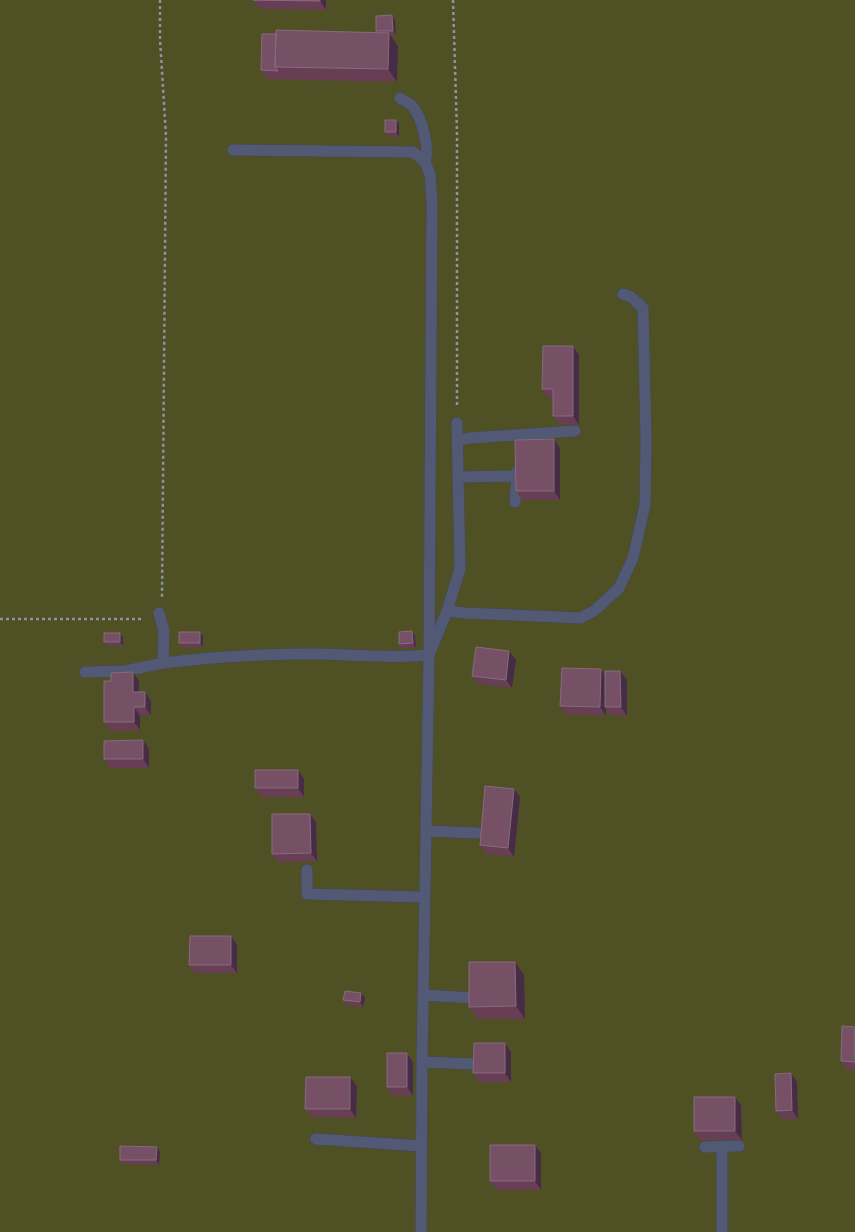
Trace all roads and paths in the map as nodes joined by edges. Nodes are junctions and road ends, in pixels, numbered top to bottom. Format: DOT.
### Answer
graph roads {
  1 [pos="160,0"];
  2 [pos="453,0"];
  3 [pos="400,98"];
  4 [pos="233,150"];
  5 [pos="425,162"];
  6 [pos="623,294"];
  7 [pos="457,423"];
  8 [pos="575,431"];
  9 [pos="458,440"];
  10 [pos="517,460"];
  11 [pos="516,476"];
  12 [pos="458,477"];
  13 [pos="515,502"];
  14 [pos="447,611"];
  15 [pos="159,613"];
  16 [pos="0,619"];
  17 [pos="429,655"];
  18 [pos="162,663"];
  19 [pos="85,672"];
  20 [pos="426,831"];
  21 [pos="477,833"];
  22 [pos="307,870"];
  23 [pos="424,897"];
  24 [pos="423,995"];
  25 [pos="474,998"];
  26 [pos="422,1062"];
  27 [pos="474,1064"];
  28 [pos="316,1139"];
  29 [pos="421,1146"];
  30 [pos="739,1146"];
  31 [pos="705,1147"];
  32 [pos="722,1147"];
  33 [pos="421,1232"];
  34 [pos="722,1232"];
  1 -- 15 [label="path"];
  2 -- 7 [label="path"];
  3 -- 5 [label="street"];
  4 -- 5 [label="street"];
  5 -- 17 [label="street"];
  6 -- 14 [label="street"];
  7 -- 9 [label="street"];
  8 -- 9 [label="street"];
  9 -- 12 [label="street"];
  10 -- 11 [label="street"];
  11 -- 12 [label="street"];
  11 -- 13 [label="street"];
  12 -- 14 [label="street"];
  14 -- 17 [label="street"];
  15 -- 16 [label="path"];
  15 -- 18 [label="street"];
  17 -- 18 [label="street"];
  17 -- 20 [label="street"];
  18 -- 19 [label="street"];
  20 -- 21 [label="street"];
  20 -- 23 [label="street"];
  22 -- 23 [label="street"];
  23 -- 24 [label="street"];
  24 -- 25 [label="street"];
  24 -- 26 [label="street"];
  26 -- 27 [label="street"];
  26 -- 29 [label="street"];
  28 -- 29 [label="street"];
  29 -- 33 [label="street"];
  30 -- 32 [label="street"];
  31 -- 32 [label="street"];
  32 -- 34 [label="street"];
}
